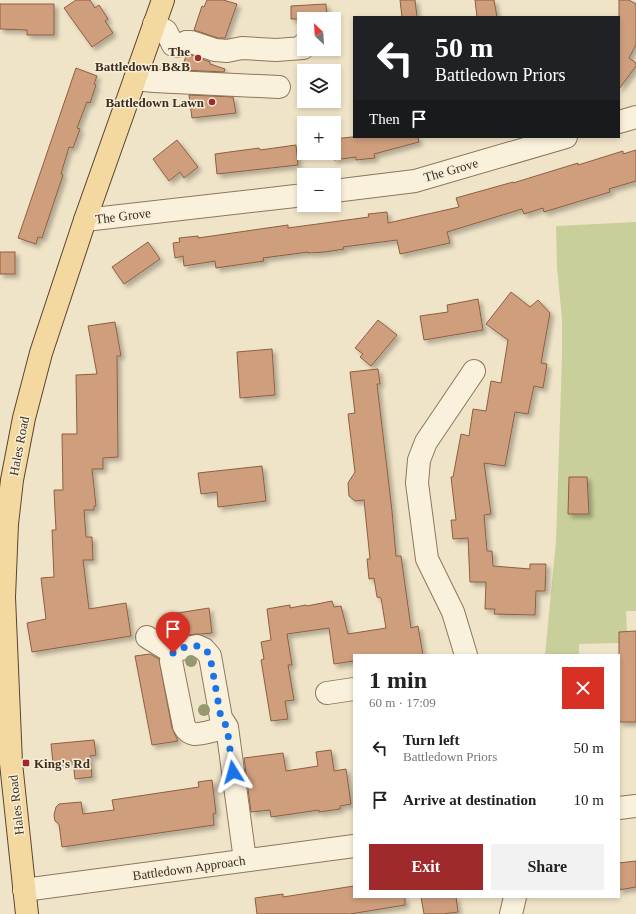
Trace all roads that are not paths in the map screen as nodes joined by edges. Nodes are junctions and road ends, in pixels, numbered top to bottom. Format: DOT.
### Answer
graph roads {
  1 [pos="163,0"];
  2 [pos="154,24"];
  3 [pos="297,48"];
  4 [pos="135,79"];
  5 [pos="279,87"];
  6 [pos="636,117"];
  7 [pos="620,122"];
  8 [pos="563,138"];
  9 [pos="341,190"];
  10 [pos="297,196"];
  11 [pos="85,220"];
  12 [pos="474,371"];
  13 [pos="147,638"];
  14 [pos="173,653"];
  15 [pos="466,654"];
  16 [pos="353,689"];
  17 [pos="326,693"];
  18 [pos="227,727"];
  19 [pos="6,762"];
  20 [pos="636,806"];
  21 [pos="620,808"];
  22 [pos="353,846"];
  23 [pos="245,860"];
  24 [pos="24,890"];
  25 [pos="515,898"];
  26 [pos="27,914"];
  27 [pos="511,914"];
  1 -- 2 [label="main road, Hales Road"];
  2 -- 3 [label="street"];
  2 -- 4 [label="main road, Hales Road"];
  4 -- 5 [label="street"];
  4 -- 11 [label="main road, Hales Road"];
  6 -- 7 [label="street"];
  8 -- 9 [label="street, The Grove"];
  10 -- 11 [label="street, The Grove"];
  11 -- 19 [label="main road, Hales Road"];
  12 -- 15 [label="street"];
  13 -- 14 [label="street"];
  14 -- 18 [label="street"];
  14 -- 18 [label="street"];
  16 -- 17 [label="street"];
  18 -- 23 [label="street"];
  19 -- 24 [label="main road, Hales Road"];
  20 -- 21 [label="street"];
  22 -- 23 [label="street, Battledown Approach"];
  23 -- 24 [label="street, Battledown Approach"];
  24 -- 26 [label="main road, Hales Road"];
  25 -- 27 [label="street"];
}
